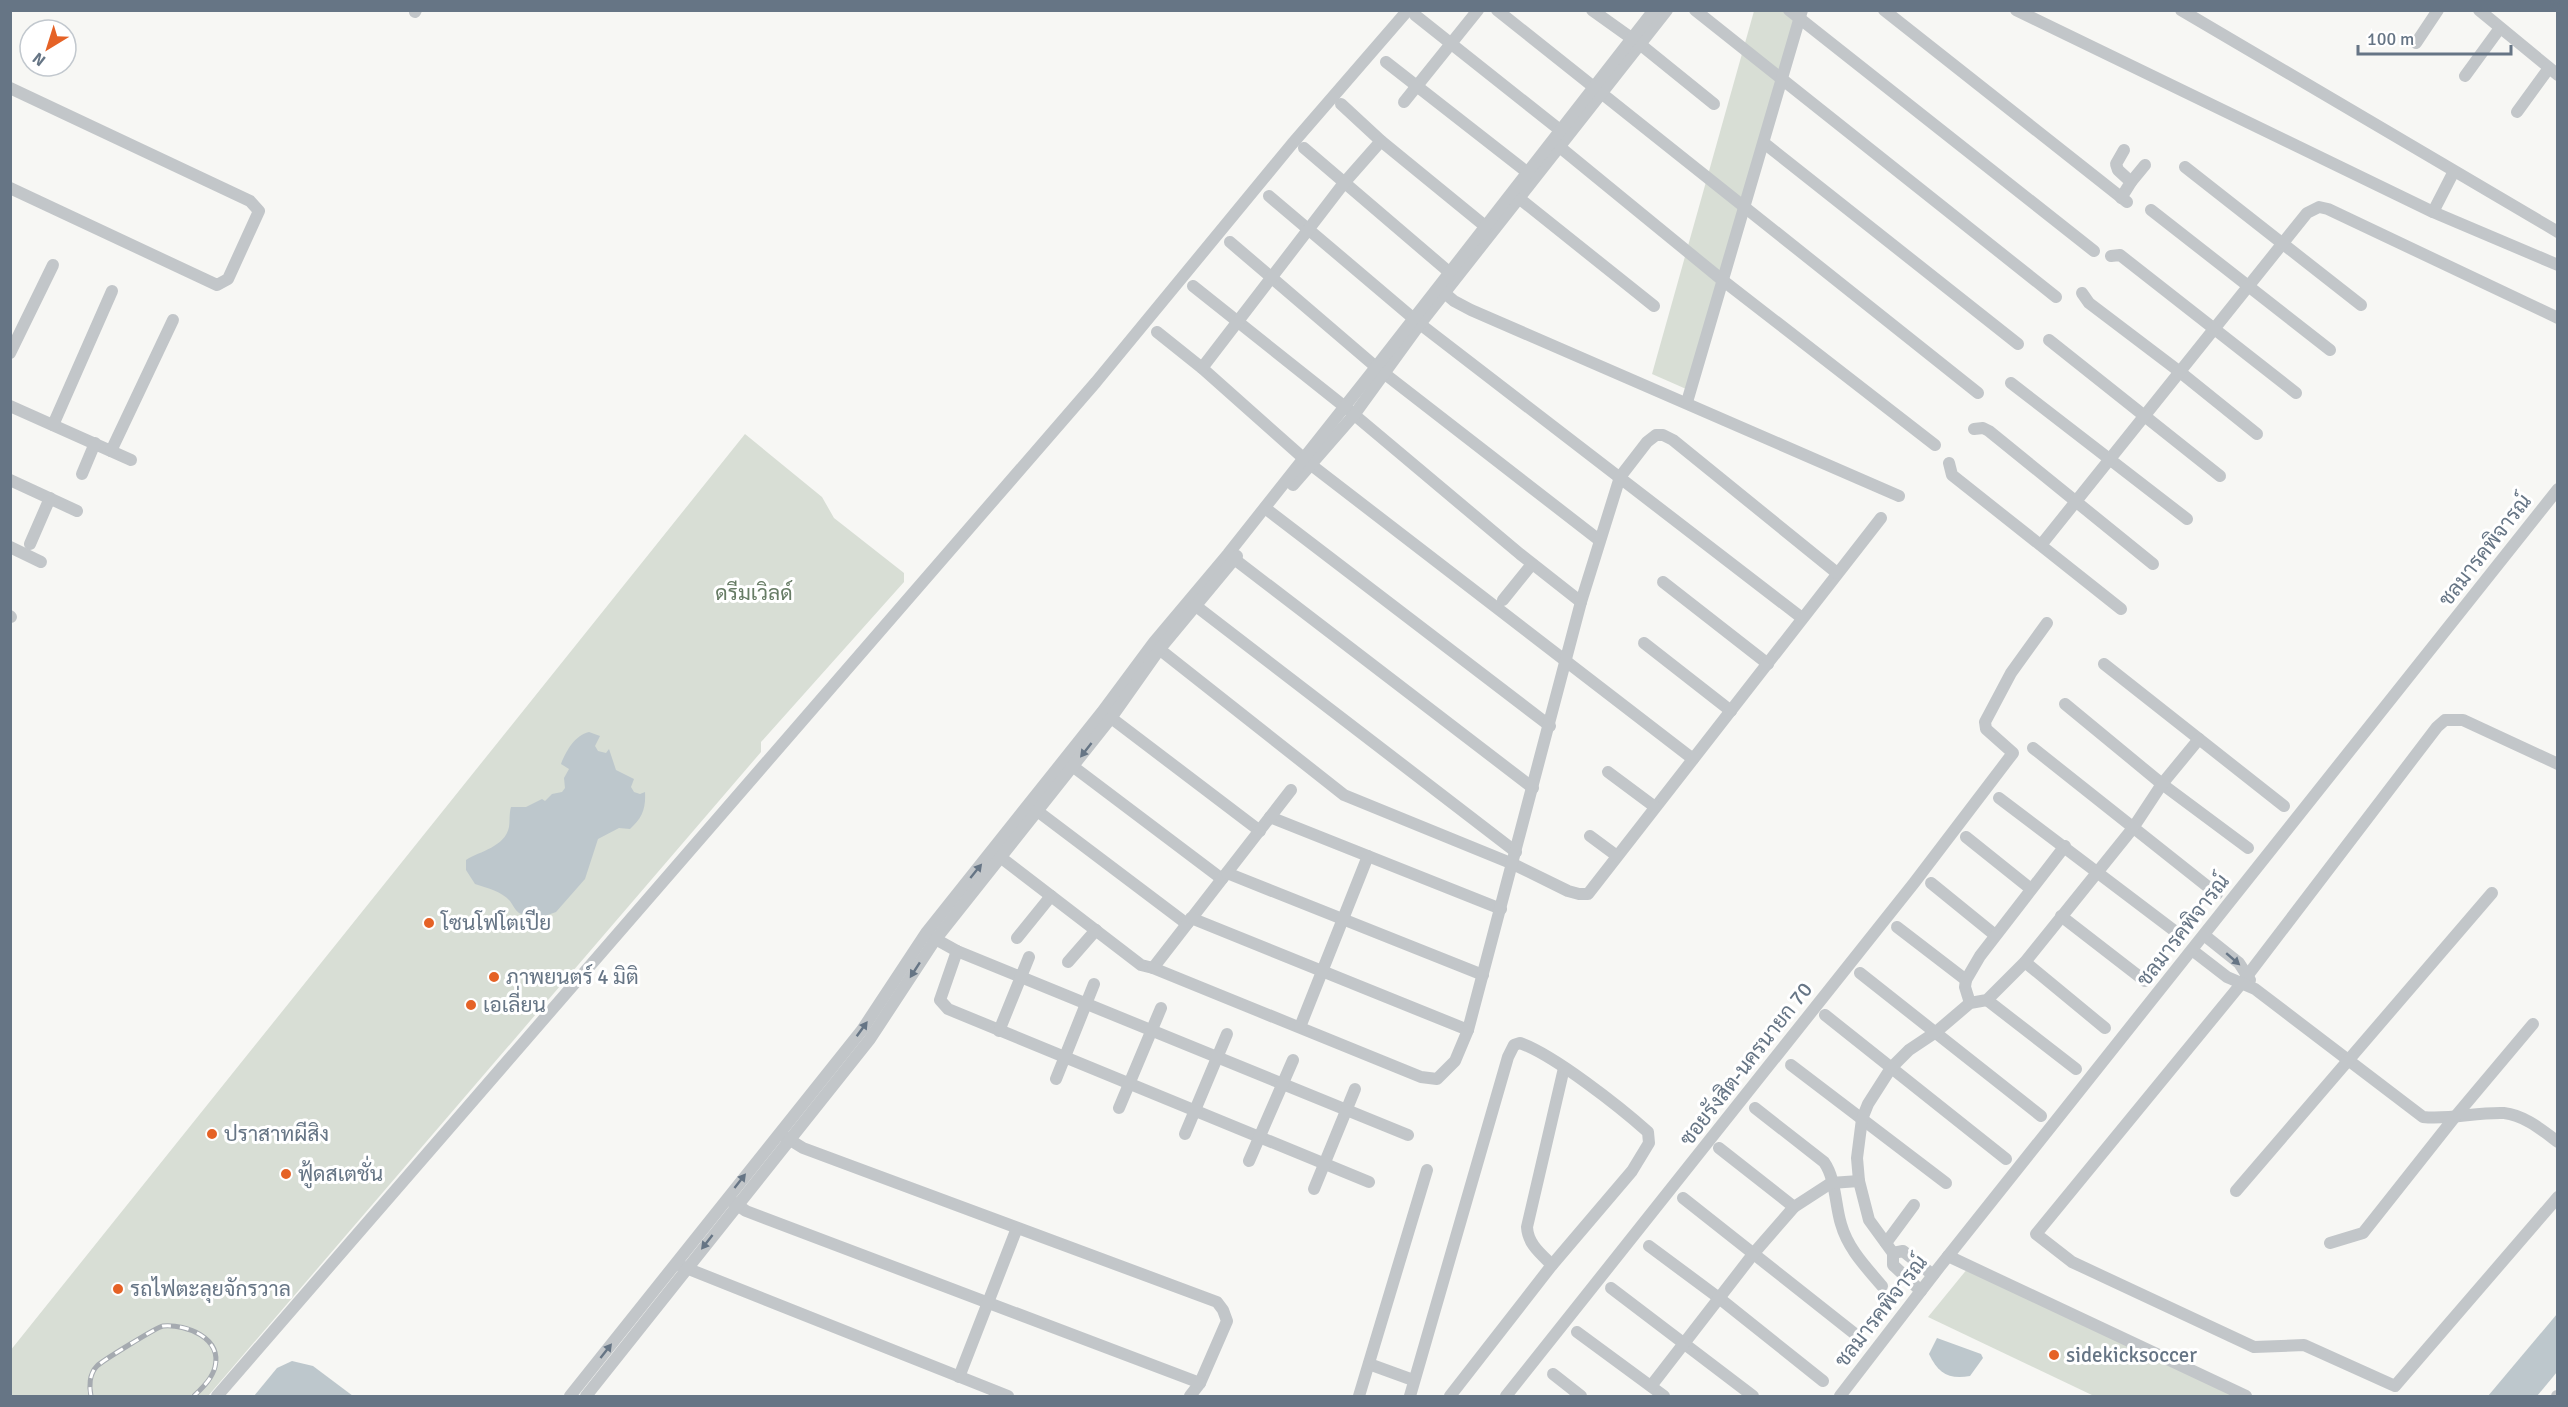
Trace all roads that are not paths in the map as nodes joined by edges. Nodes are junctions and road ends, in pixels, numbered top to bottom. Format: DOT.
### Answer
graph roads {
  1 [pos="1478,10"];
  2 [pos="1497,10"];
  3 [pos="1592,10"];
  4 [pos="1654,10"];
  5 [pos="1667,10"];
  6 [pos="1695,10"];
  7 [pos="1790,10"];
  8 [pos="1884,10"];
  9 [pos="2016,10"];
  10 [pos="2181,10"];
  11 [pos="2438,10"];
  12 [pos="2479,10"];
  13 [pos="1411,13"];
  14 [pos="1801,15"];
  15 [pos="2500,28"];
  16 [pos="1636,42"];
  17 [pos="2416,43"];
  18 [pos="1450,44"];
  19 [pos="1386,62"];
  20 [pos="2553,72"];
  21 [pos="2465,76"];
  22 [pos="1781,80"];
  23 [pos="1417,87"];
  24 [pos="10,88"];
  25 [pos="1598,90"];
  26 [pos="1404,102"];
  27 [pos="1341,104"];
  28 [pos="1714,105"];
  29 [pos="2517,112"];
  30 [pos="1565,133"];
  31 [pos="1381,141"];
  32 [pos="1764,144"];
  33 [pos="1556,145"];
  34 [pos="1304,148"];
  35 [pos="2124,150"];
  36 [pos="2145,165"];
  37 [pos="2185,167"];
  38 [pos="2453,172"];
  39 [pos="1531,175"];
  40 [pos="2131,182"];
  41 [pos="1344,183"];
  42 [pos="10,188"];
  43 [pos="1269,196"];
  44 [pos="1516,196"];
  45 [pos="1745,209"];
  46 [pos="2151,210"];
  47 [pos="2433,212"];
  48 [pos="1485,226"];
  49 [pos="1309,231"];
  50 [pos="2558,232"];
  51 [pos="1230,242"];
  52 [pos="2282,244"];
  53 [pos="2094,251"];
  54 [pos="2111,256"];
  55 [pos="2557,263"];
  56 [pos="53,265"];
  57 [pos="1449,272"];
  58 [pos="1272,278"];
  59 [pos="1721,279"];
  60 [pos="1193,286"];
  61 [pos="2247,287"];
  62 [pos="1441,290"];
  63 [pos="112,291"];
  64 [pos="2082,293"];
  65 [pos="2056,297"];
  66 [pos="2361,305"];
  67 [pos="1654,306"];
  68 [pos="2558,318"];
  69 [pos="173,320"];
  70 [pos="1417,321"];
  71 [pos="1238,323"];
  72 [pos="2214,329"];
  73 [pos="1157,332"];
  74 [pos="2049,340"];
  75 [pos="2018,344"];
  76 [pos="2330,350"];
  77 [pos="10,353"];
  78 [pos="1202,368"];
  79 [pos="1380,370"];
  80 [pos="2180,372"];
  81 [pos="2011,383"];
  82 [pos="1978,393"];
  83 [pos="2296,393"];
  84 [pos="1687,402"];
  85 [pos="10,406"];
  86 [pos="1349,411"];
  87 [pos="2144,417"];
  88 [pos="53,425"];
  89 [pos="1974,429"];
  90 [pos="2257,434"];
  91 [pos="95,443"];
  92 [pos="1935,445"];
  93 [pos="111,450"];
  94 [pos="131,460"];
  95 [pos="2109,460"];
  96 [pos="1307,461"];
  97 [pos="1948,463"];
  98 [pos="82,474"];
  99 [pos="2220,476"];
  100 [pos="1620,477"];
  101 [pos="10,480"];
  102 [pos="2558,489"];
  103 [pos="1899,496"];
  104 [pos="50,498"];
  105 [pos="2075,501"];
  106 [pos="1268,510"];
  107 [pos="77,511"];
  108 [pos="1881,518"];
  109 [pos="2187,519"];
  110 [pos="1599,540"];
  111 [pos="30,544"];
  112 [pos="2041,545"];
  113 [pos="10,548"];
  114 [pos="1231,556"];
  115 [pos="41,562"];
  116 [pos="1532,564"];
  117 [pos="2154,564"];
  118 [pos="1837,573"];
  119 [pos="1663,582"];
  120 [pos="1503,600"];
  121 [pos="1581,602"];
  122 [pos="1193,603"];
  123 [pos="2121,609"];
  124 [pos="1802,618"];
  125 [pos="2047,623"];
  126 [pos="1153,643"];
  127 [pos="1644,644"];
  128 [pos="1567,663"];
  129 [pos="1768,664"];
  130 [pos="2104,664"];
  131 [pos="2065,704"];
  132 [pos="1731,711"];
  133 [pos="1107,715"];
  134 [pos="1550,726"];
  135 [pos="2199,739"];
  136 [pos="2033,748"];
  137 [pos="1693,759"];
  138 [pos="1068,763"];
  139 [pos="2558,764"];
  140 [pos="1608,772"];
  141 [pos="2162,784"];
  142 [pos="1533,788"];
  143 [pos="1290,790"];
  144 [pos="1999,798"];
  145 [pos="2284,806"];
  146 [pos="1655,807"];
  147 [pos="1033,808"];
  148 [pos="1270,817"];
  149 [pos="2133,828"];
  150 [pos="1260,831"];
  151 [pos="1590,836"];
  152 [pos="1966,837"];
  153 [pos="2065,846"];
  154 [pos="2248,848"];
  155 [pos="996,854"];
  156 [pos="1368,856"];
  157 [pos="1617,856"];
  158 [pos="1515,858"];
  159 [pos="2097,872"];
  160 [pos="1225,876"];
  161 [pos="1931,883"];
  162 [pos="2031,889"];
  163 [pos="2492,892"];
  164 [pos="2217,894"];
  165 [pos="1051,896"];
  166 [pos="1501,909"];
  167 [pos="2061,916"];
  168 [pos="1343,919"];
  169 [pos="1189,921"];
  170 [pos="1897,927"];
  171 [pos="1096,930"];
  172 [pos="2176,932"];
  173 [pos="1995,935"];
  174 [pos="2204,935"];
  175 [pos="931,936"];
  176 [pos="1017,939"];
  177 [pos="2192,950"];
  178 [pos="957,951"];
  179 [pos="1029,957"];
  180 [pos="1068,962"];
  181 [pos="2025,962"];
  182 [pos="1153,968"];
  183 [pos="1322,972"];
  184 [pos="1860,973"];
  185 [pos="1483,975"];
  186 [pos="1021,977"];
  187 [pos="2244,979"];
  188 [pos="1966,980"];
  189 [pos="2145,981"];
  190 [pos="1094,984"];
  191 [pos="1987,1000"];
  192 [pos="1970,1003"];
  193 [pos="1087,1004"];
  194 [pos="1161,1008"];
  195 [pos="1825,1015"];
  196 [pos="2533,1024"];
  197 [pos="1300,1027"];
  198 [pos="2105,1028"];
  199 [pos="1152,1029"];
  200 [pos="999,1030"];
  201 [pos="1468,1030"];
  202 [pos="1936,1032"];
  203 [pos="1227,1034"];
  204 [pos="1217,1056"];
  205 [pos="1065,1057"];
  206 [pos="2346,1059"];
  207 [pos="1293,1060"];
  208 [pos="1791,1065"];
  209 [pos="1564,1068"];
  210 [pos="1891,1068"];
  211 [pos="2076,1069"];
  212 [pos="1056,1079"];
  213 [pos="1282,1083"];
  214 [pos="1130,1084"];
  215 [pos="1355,1089"];
  216 [pos="1119,1108"];
  217 [pos="1755,1108"];
  218 [pos="1346,1110"];
  219 [pos="1195,1111"];
  220 [pos="2041,1116"];
  221 [pos="2454,1118"];
  222 [pos="1862,1119"];
  223 [pos="1185,1134"];
  224 [pos="1407,1135"];
  225 [pos="783,1136"];
  226 [pos="1259,1137"];
  227 [pos="2558,1142"];
  228 [pos="1719,1148"];
  229 [pos="2006,1159"];
  230 [pos="1249,1161"];
  231 [pos="1324,1164"];
  232 [pos="1428,1170"];
  233 [pos="1859,1181"];
  234 [pos="1369,1182"];
  235 [pos="1832,1183"];
  236 [pos="1946,1184"];
  237 [pos="1314,1189"];
  238 [pos="2236,1191"];
  239 [pos="2558,1197"];
  240 [pos="1683,1198"];
  241 [pos="731,1202"];
  242 [pos="1914,1205"];
  243 [pos="1794,1207"];
  244 [pos="1017,1228"];
  245 [pos="2330,1243"];
  246 [pos="1649,1246"];
  247 [pos="1890,1248"];
  248 [pos="1754,1253"];
  249 [pos="1948,1256"];
  250 [pos="1552,1264"];
  251 [pos="680,1266"];
  252 [pos="1933,1275"];
  253 [pos="1882,1286"];
  254 [pos="1611,1288"];
  255 [pos="1922,1291"];
  256 [pos="1719,1298"];
  257 [pos="988,1302"];
  258 [pos="636,1323"];
  259 [pos="1577,1332"];
  260 [pos="1855,1334"];
  261 [pos="1685,1343"];
  262 [pos="1369,1364"];
  263 [pos="1553,1374"];
  264 [pos="958,1377"];
  265 [pos="1413,1380"];
  266 [pos="1823,1381"];
  267 [pos="1200,1383"];
  268 [pos="1651,1386"];
  269 [pos="1577,1395"];
  270 [pos="217,1396"];
  271 [pos="570,1396"];
  272 [pos="585,1396"];
  273 [pos="1008,1396"];
  274 [pos="1190,1396"];
  275 [pos="1359,1396"];
  276 [pos="1410,1396"];
  277 [pos="1450,1396"];
  278 [pos="1506,1396"];
  279 [pos="1664,1396"];
  280 [pos="1753,1396"];
  281 [pos="1840,1396"];
  282 [pos="2246,1396"];
  1 -- 18 [label="street"];
  2 -- 25 [label="street"];
  3 -- 16 [label="street"];
  4 -- 16 [label="street"];
  5 -- 16 [label="street"];
  6 -- 22 [label="street"];
  7 -- 14 [label="street"];
  8 -- 40 [label="street"];
  9 -- 47 [label="street"];
  10 -- 38 [label="street"];
  11 -- 17 [label="street"];
  12 -- 15 [label="street"];
  13 -- 18 [label="street"];
  13 -- 270 [label="street"];
  14 -- 22 [label="street"];
  14 -- 53 [label="street"];
  15 -- 20 [label="street"];
  15 -- 21 [label="street"];
  16 -- 25 [label="street"];
  16 -- 28 [label="street"];
  18 -- 23 [label="street"];
  18 -- 30 [label="street"];
  19 -- 23 [label="street"];
  20 -- 29 [label="street"];
  22 -- 32 [label="street"];
  22 -- 65 [label="street"];
  23 -- 26 [label="street"];
  23 -- 39 [label="street"];
  24 -- 42 [label="street"];
  25 -- 30 [label="street"];
  25 -- 45 [label="street"];
  27 -- 31 [label="street"];
  30 -- 33 [label="street"];
  31 -- 41 [label="street"];
  31 -- 48 [label="street"];
  32 -- 45 [label="street"];
  32 -- 75 [label="street"];
  33 -- 39 [label="street"];
  33 -- 59 [label="street"];
  34 -- 41 [label="street"];
  35 -- 40 [label="street"];
  36 -- 40 [label="street"];
  37 -- 52 [label="street"];
  38 -- 47 [label="street"];
  38 -- 50 [label="street"];
  39 -- 44 [label="street"];
  41 -- 49 [label="street"];
  41 -- 57 [label="street"];
  43 -- 49 [label="street"];
  44 -- 48 [label="street"];
  44 -- 62 [label="street"];
  44 -- 67 [label="street"];
  45 -- 59 [label="street"];
  45 -- 82 [label="street"];
  46 -- 61 [label="street"];
  47 -- 55 [label="street"];
  48 -- 57 [label="street"];
  49 -- 58 [label="street"];
  49 -- 70 [label="street"];
  51 -- 58 [label="street"];
  52 -- 61 [label="street"];
  52 -- 66 [label="street"];
  52 -- 68 [label="street"];
  54 -- 72 [label="street"];
  56 -- 77 [label="street"];
  57 -- 62 [label="street"];
  58 -- 71 [label="street"];
  58 -- 79 [label="street"];
  59 -- 84 [label="street"];
  59 -- 92 [label="street"];
  60 -- 71 [label="street"];
  61 -- 72 [label="street"];
  61 -- 76 [label="street"];
  62 -- 70 [label="street"];
  62 -- 84 [label="street"];
  63 -- 88 [label="street"];
  64 -- 80 [label="street"];
  69 -- 93 [label="street"];
  70 -- 79 [label="street"];
  70 -- 100 [label="street"];
  71 -- 78 [label="street"];
  71 -- 86 [label="street"];
  72 -- 80 [label="street"];
  72 -- 83 [label="street"];
  73 -- 78 [label="street"];
  74 -- 87 [label="street"];
  78 -- 96 [label="street"];
  79 -- 86 [label="street"];
  79 -- 110 [label="street"];
  80 -- 87 [label="street"];
  80 -- 90 [label="street"];
  81 -- 95 [label="street"];
  84 -- 103 [label="street"];
  85 -- 88 [label="street"];
  86 -- 96 [label="street"];
  86 -- 116 [label="street"];
  87 -- 95 [label="street"];
  87 -- 99 [label="street"];
  88 -- 91 [label="street"];
  89 -- 105 [label="street"];
  91 -- 93 [label="street"];
  91 -- 98 [label="street"];
  93 -- 94 [label="street"];
  95 -- 105 [label="street"];
  95 -- 109 [label="street"];
  96 -- 106 [label="street"];
  96 -- 128 [label="street"];
  97 -- 112 [label="street"];
  100 -- 110 [label="street"];
  100 -- 118 [label="street"];
  100 -- 124 [label="street"];
  101 -- 104 [label="street"];
  102 -- 174 [label="street, ชลมารคพิจารณ์"];
  104 -- 107 [label="street"];
  104 -- 111 [label="street"];
  105 -- 112 [label="street"];
  105 -- 117 [label="street"];
  106 -- 114 [label="street"];
  106 -- 134 [label="street"];
  108 -- 118 [label="street"];
  110 -- 121 [label="street"];
  112 -- 123 [label="street"];
  113 -- 115 [label="street"];
  114 -- 122 [label="street"];
  114 -- 142 [label="street"];
  116 -- 120 [label="street"];
  116 -- 121 [label="street"];
  118 -- 124 [label="street"];
  119 -- 129 [label="street"];
  121 -- 128 [label="street"];
  122 -- 126 [label="street"];
  122 -- 158 [label="street"];
  124 -- 129 [label="street"];
  125 -- 278 [label="street, ซอยรังสิต-นครนายก 70"];
  126 -- 133 [label="street"];
  126 -- 158 [label="street"];
  127 -- 132 [label="street"];
  128 -- 134 [label="street"];
  128 -- 137 [label="street"];
  129 -- 132 [label="street"];
  130 -- 135 [label="street"];
  131 -- 141 [label="street"];
  132 -- 137 [label="street"];
  133 -- 138 [label="street"];
  133 -- 150 [label="street"];
  134 -- 142 [label="street"];
  135 -- 141 [label="street"];
  135 -- 145 [label="street"];
  136 -- 149 [label="street"];
  137 -- 146 [label="street"];
  138 -- 147 [label="street"];
  138 -- 160 [label="street"];
  139 -- 187 [label="street"];
  140 -- 146 [label="street"];
  141 -- 149 [label="street"];
  141 -- 154 [label="street"];
  142 -- 158 [label="street"];
  143 -- 148 [label="street"];
  144 -- 153 [label="street"];
  146 -- 157 [label="street"];
  147 -- 155 [label="street"];
  147 -- 169 [label="street"];
  148 -- 150 [label="street"];
  148 -- 156 [label="street"];
  149 -- 159 [label="street"];
  149 -- 164 [label="street"];
  150 -- 160 [label="street"];
  151 -- 157 [label="street"];
  152 -- 162 [label="street"];
  153 -- 159 [label="street"];
  153 -- 162 [label="street"];
  155 -- 165 [label="street"];
  155 -- 175 [label="street"];
  156 -- 166 [label="street"];
  156 -- 168 [label="street"];
  157 -- 158 [label="street"];
  158 -- 166 [label="street"];
  159 -- 167 [label="street"];
  159 -- 172 [label="street"];
  160 -- 168 [label="street"];
  160 -- 169 [label="street"];
  161 -- 173 [label="street"];
  162 -- 173 [label="street"];
  163 -- 206 [label="street"];
  165 -- 171 [label="street"];
  165 -- 176 [label="street"];
  166 -- 185 [label="street"];
  167 -- 181 [label="street"];
  167 -- 189 [label="street"];
  168 -- 183 [label="street"];
  168 -- 185 [label="street"];
  169 -- 182 [label="street"];
  169 -- 183 [label="street"];
  170 -- 188 [label="street"];
  171 -- 180 [label="street"];
  171 -- 182 [label="street"];
  173 -- 188 [label="street"];
  174 -- 177 [label="street, ชลมารคพิจารณ์"];
  174 -- 187 [label="street, one-way"];
  175 -- 178 [label="street"];
  175 -- 225 [label="street"];
  177 -- 187 [label="street"];
  177 -- 249 [label="street, ชลมารคพิจารณ์"];
  178 -- 186 [label="street"];
  178 -- 200 [label="street"];
  179 -- 186 [label="street"];
  181 -- 191 [label="street"];
  181 -- 198 [label="street"];
  182 -- 197 [label="street"];
  183 -- 197 [label="street"];
  183 -- 201 [label="street"];
  184 -- 202 [label="street"];
  185 -- 201 [label="street"];
  186 -- 193 [label="street"];
  186 -- 200 [label="street"];
  187 -- 206 [label="street"];
  187 -- 239 [label="street"];
  188 -- 192 [label="street"];
  190 -- 193 [label="street"];
  191 -- 192 [label="street"];
  191 -- 211 [label="street"];
  192 -- 202 [label="street"];
  193 -- 199 [label="street"];
  193 -- 205 [label="street"];
  194 -- 199 [label="street"];
  195 -- 210 [label="street"];
  196 -- 221 [label="street"];
  197 -- 201 [label="street"];
  199 -- 204 [label="street"];
  199 -- 214 [label="street"];
  200 -- 205 [label="street"];
  202 -- 210 [label="street"];
  202 -- 220 [label="street"];
  203 -- 204 [label="street"];
  204 -- 213 [label="street"];
  204 -- 219 [label="street"];
  205 -- 212 [label="street"];
  205 -- 214 [label="street"];
  206 -- 221 [label="street"];
  206 -- 238 [label="street"];
  207 -- 213 [label="street"];
  208 -- 222 [label="street"];
  209 -- 250 [label="street"];
  209 -- 250 [label="street"];
  209 -- 265 [label="street"];
  210 -- 222 [label="street"];
  210 -- 229 [label="street"];
  213 -- 218 [label="street"];
  213 -- 226 [label="street"];
  214 -- 216 [label="street"];
  214 -- 219 [label="street"];
  215 -- 218 [label="street"];
  217 -- 235 [label="street"];
  218 -- 224 [label="street"];
  218 -- 231 [label="street"];
  219 -- 223 [label="street"];
  219 -- 226 [label="street"];
  221 -- 227 [label="street"];
  221 -- 245 [label="street"];
  222 -- 233 [label="street"];
  222 -- 236 [label="street"];
  225 -- 241 [label="street"];
  225 -- 244 [label="street"];
  226 -- 230 [label="street"];
  226 -- 231 [label="street"];
  228 -- 243 [label="street"];
  231 -- 234 [label="street"];
  231 -- 237 [label="street"];
  232 -- 262 [label="street"];
  233 -- 235 [label="street"];
  233 -- 247 [label="street"];
  235 -- 243 [label="street"];
  235 -- 253 [label="street"];
  240 -- 248 [label="street"];
  241 -- 251 [label="street"];
  241 -- 257 [label="street"];
  242 -- 247 [label="street"];
  243 -- 248 [label="street"];
  244 -- 257 [label="street"];
  244 -- 267 [label="street"];
  246 -- 256 [label="street"];
  247 -- 252 [label="street"];
  247 -- 255 [label="street"];
  248 -- 256 [label="street"];
  248 -- 260 [label="street"];
  249 -- 252 [label="street, ชลมารคพิจารณ์"];
  249 -- 282 [label="street"];
  250 -- 277 [label="street"];
  251 -- 258 [label="street"];
  251 -- 264 [label="street"];
  252 -- 255 [label="street, ชลมารคพิจารณ์"];
  254 -- 261 [label="street"];
  255 -- 281 [label="street, ชลมารคพิจารณ์"];
  256 -- 261 [label="street"];
  256 -- 266 [label="street"];
  257 -- 264 [label="street"];
  257 -- 267 [label="street"];
  271 -- 258 [label="street, one-way"];
  258 -- 272 [label="street"];
  259 -- 268 [label="street"];
  261 -- 268 [label="street"];
  261 -- 280 [label="street"];
  262 -- 265 [label="street"];
  262 -- 275 [label="street"];
  263 -- 269 [label="street"];
  264 -- 273 [label="street"];
  265 -- 276 [label="street"];
  267 -- 274 [label="street"];
  268 -- 279 [label="street"];
}
